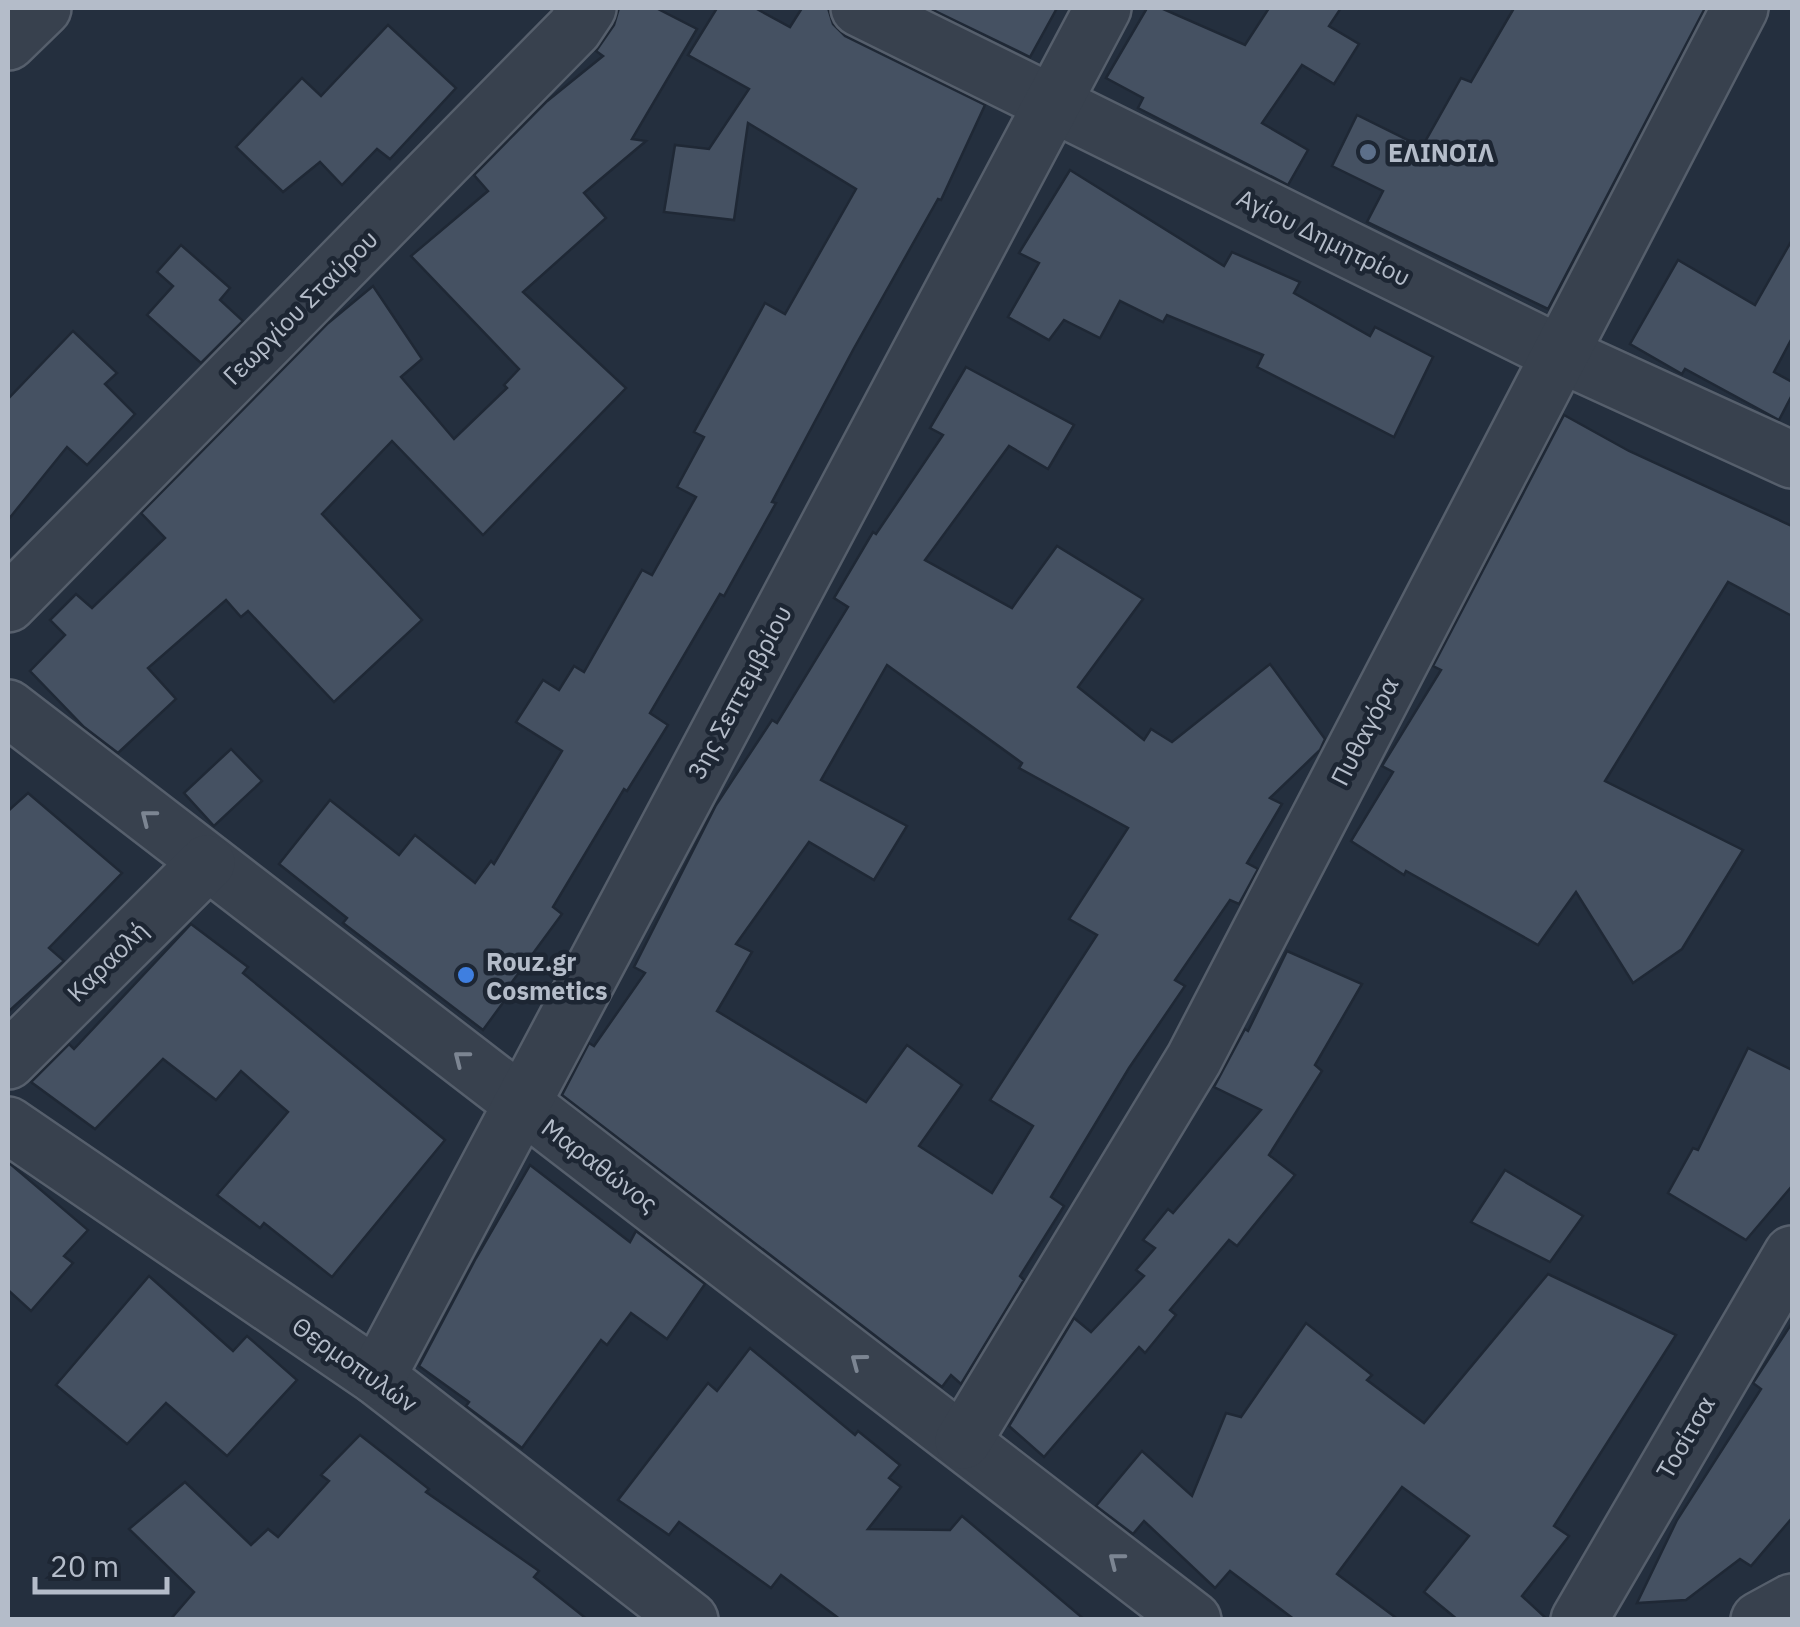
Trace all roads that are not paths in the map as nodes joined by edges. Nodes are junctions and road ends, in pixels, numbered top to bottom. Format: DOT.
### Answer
graph roads {
  1 [pos="43,8"];
  2 [pos="588,8"];
  3 [pos="858,8"];
  4 [pos="1103,8"];
  5 [pos="1740,8"];
  6 [pos="8,42"];
  7 [pos="1052,102"];
  8 [pos="1560,354"];
  9 [pos="1792,460"];
  10 [pos="8,604"];
  11 [pos="8,708"];
  12 [pos="208,863"];
  13 [pos="8,1060"];
  14 [pos="521,1104"];
  15 [pos="8,1125"];
  16 [pos="1787,1277"];
  17 [pos="377,1377"];
  18 [pos="963,1441"];
  19 [pos="1792,1602"];
  20 [pos="690,1620"];
  21 [pos="1193,1620"];
  22 [pos="1579,1620"];
  23 [pos="1759,1620"];
  1 -- 6 [label="street"];
  2 -- 10 [label="street, Γεωργίου Σταύρου"];
  3 -- 7 [label="street, Αγίου Δημητρίου"];
  4 -- 7 [label="street, 3ης Σεπτεμβρίου"];
  5 -- 8 [label="street, Πυθαγόρα"];
  7 -- 8 [label="street, Αγίου Δημητρίου"];
  7 -- 14 [label="street, 3ης Σεπτεμβρίου"];
  8 -- 9 [label="street, Αγίου Δημητρίου"];
  8 -- 18 [label="street, Πυθαγόρα"];
  12 -- 11 [label="street, Μαραθώνος, one-way"];
  12 -- 13 [label="street, Καραολή"];
  14 -- 12 [label="street, Μαραθώνος, one-way"];
  14 -- 17 [label="street, 3ης Σεπτεμβρίου"];
  18 -- 14 [label="street, Μαραθώνος, one-way"];
  15 -- 17 [label="street, Θερμοπυλών"];
  16 -- 22 [label="street, Τοσίτσα"];
  17 -- 20 [label="street, Θερμοπυλών"];
  21 -- 18 [label="street, Μαραθώνος, one-way"];
  19 -- 23 [label="street"];
}
